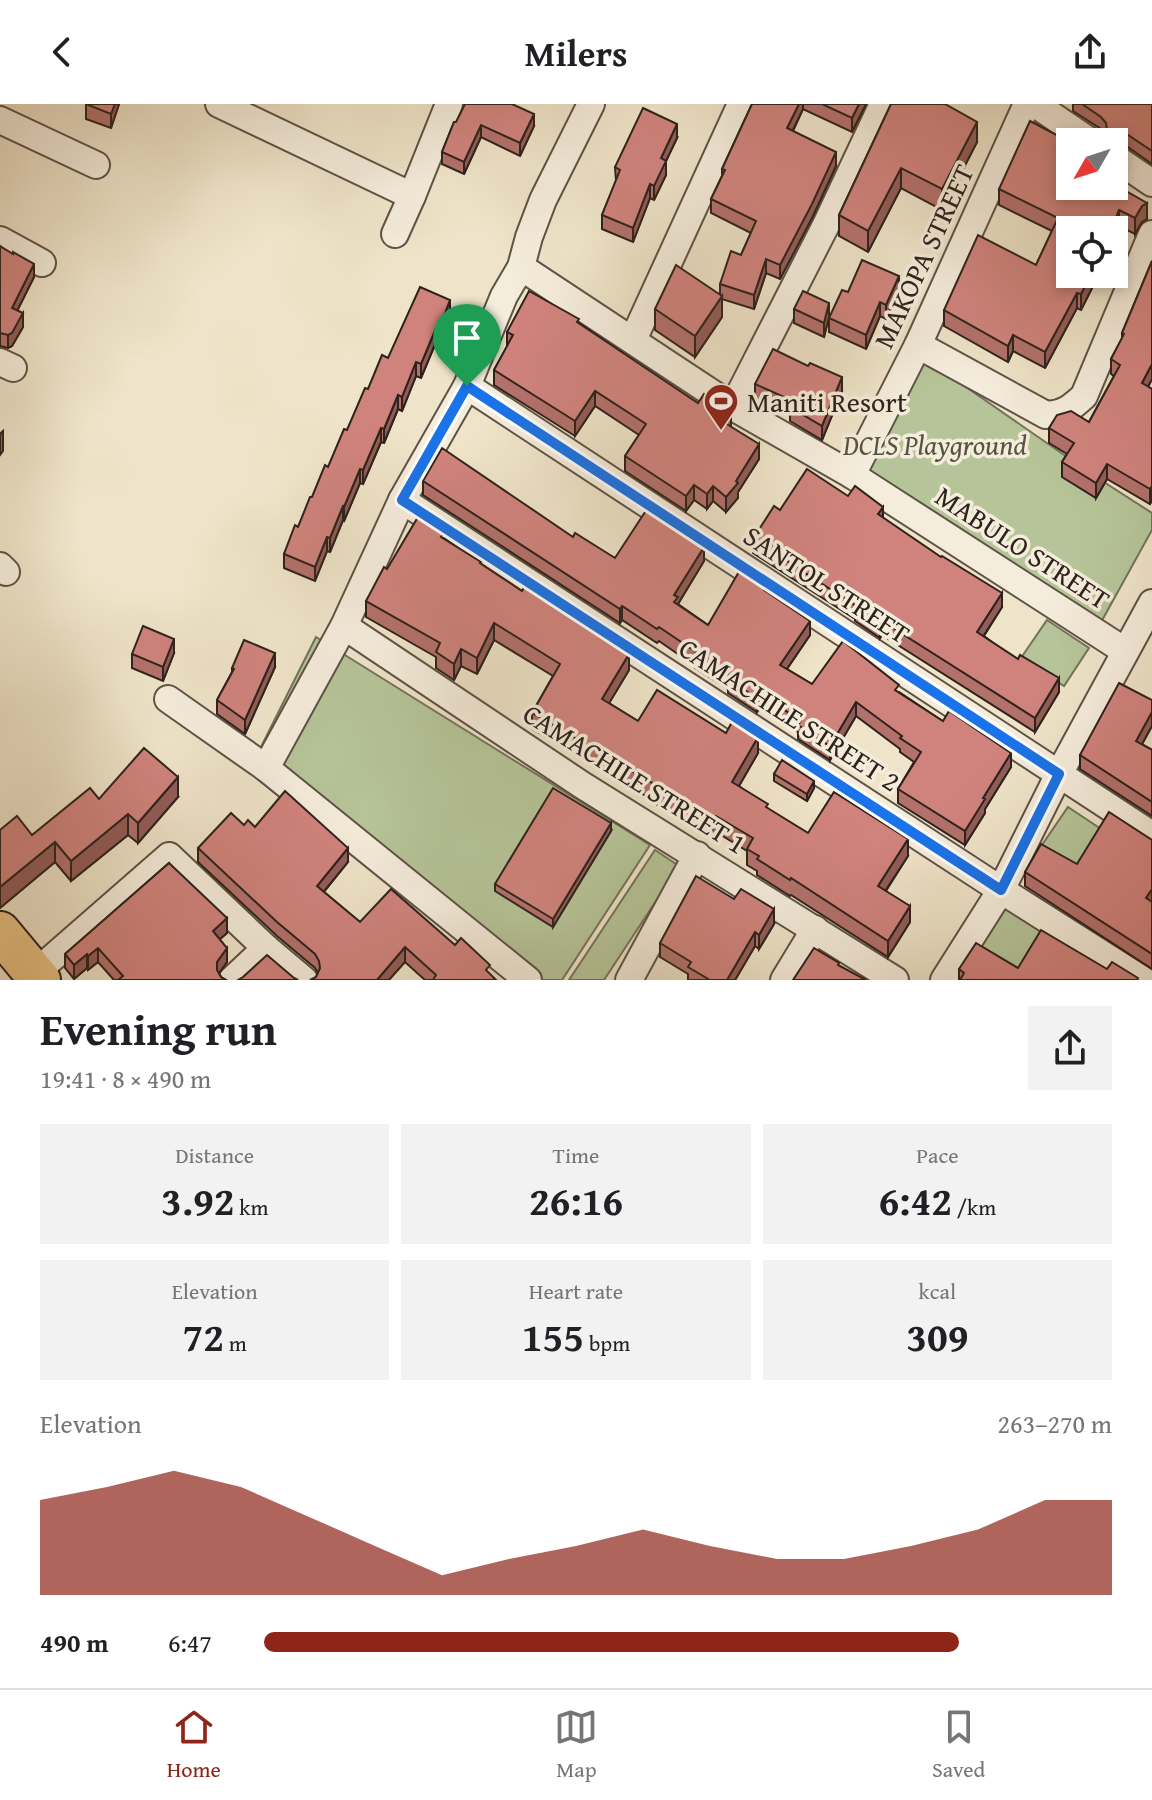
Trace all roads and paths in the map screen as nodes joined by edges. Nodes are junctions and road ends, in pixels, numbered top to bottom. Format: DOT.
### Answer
graph roads {
  1 [pos="219,104"];
  2 [pos="449,104"];
  3 [pos="591,104"];
  4 [pos="741,104"];
  5 [pos="883,104"];
  6 [pos="1027,104"];
  7 [pos="1035,104"];
  8 [pos="0,120"];
  9 [pos="1070,128"];
  10 [pos="96,165"];
  11 [pos="1128,167"];
  12 [pos="1152,183"];
  13 [pos="412,196"];
  14 [pos="395,234"];
  15 [pos="1152,234"];
  16 [pos="0,240"];
  17 [pos="42,263"];
  18 [pos="521,267"];
  19 [pos="633,340"];
  20 [pos="918,345"];
  21 [pos="467,386"];
  22 [pos="733,407"];
  23 [pos="852,475"];
  24 [pos="402,500"];
  25 [pos="1152,603"];
  26 [pos="344,626"];
  27 [pos="1125,651"];
  28 [pos="168,699"];
  29 [pos="266,768"];
  30 [pos="1059,774"];
  31 [pos="1152,835"];
  32 [pos="697,855"];
  33 [pos="1001,890"];
  34 [pos="815,929"];
  35 [pos="0,932"];
  36 [pos="266,948"];
  37 [pos="38,976"];
  38 [pos="232,980"];
  39 [pos="304,980"];
  40 [pos="528,980"];
  41 [pos="629,980"];
  42 [pos="784,980"];
  43 [pos="895,980"];
  44 [pos="944,980"];
  45 [pos="1143,980"];
  1 -- 13 [label="street"];
  2 -- 13 [label="street"];
  3 -- 18 [label="street"];
  4 -- 19 [label="street"];
  5 -- 22 [label="street"];
  6 -- 20 [label="street, MAKOPA STREET"];
  7 -- 9 [label="street"];
  8 -- 10 [label="street"];
  11 -- 12 [label="street"];
  13 -- 14 [label="street"];
  15 -- 20 [label="street"];
  16 -- 17 [label="street"];
  18 -- 19 [label="street, MABULO STREET"];
  18 -- 21 [label="street"];
  19 -- 22 [label="street, MABULO STREET"];
  20 -- 23 [label="street, MAKOPA STREET"];
  21 -- 24 [label="street"];
  21 -- 30 [label="street, SANTOL STREET"];
  22 -- 23 [label="street, MABULO STREET"];
  23 -- 27 [label="street, MABULO STREET"];
  24 -- 26 [label="street"];
  24 -- 33 [label="street, CAMACHILE STREET 2"];
  25 -- 27 [label="street"];
  26 -- 29 [label="street"];
  26 -- 32 [label="street, CAMACHILE STREET 1"];
  27 -- 30 [label="street"];
  28 -- 29 [label="street"];
  29 -- 40 [label="street"];
  30 -- 31 [label="street, SANTOL STREET"];
  30 -- 33 [label="street"];
  32 -- 34 [label="street, CAMACHILE STREET 1"];
  32 -- 41 [label="street"];
  33 -- 44 [label="street"];
  33 -- 45 [label="street, CAMACHILE STREET 2"];
  34 -- 42 [label="street"];
  34 -- 43 [label="street, CAMACHILE STREET 1"];
  35 -- 37 [label="main road"];
  36 -- 37 [label="street"];
  36 -- 38 [label="street"];
  36 -- 39 [label="street"];
}
